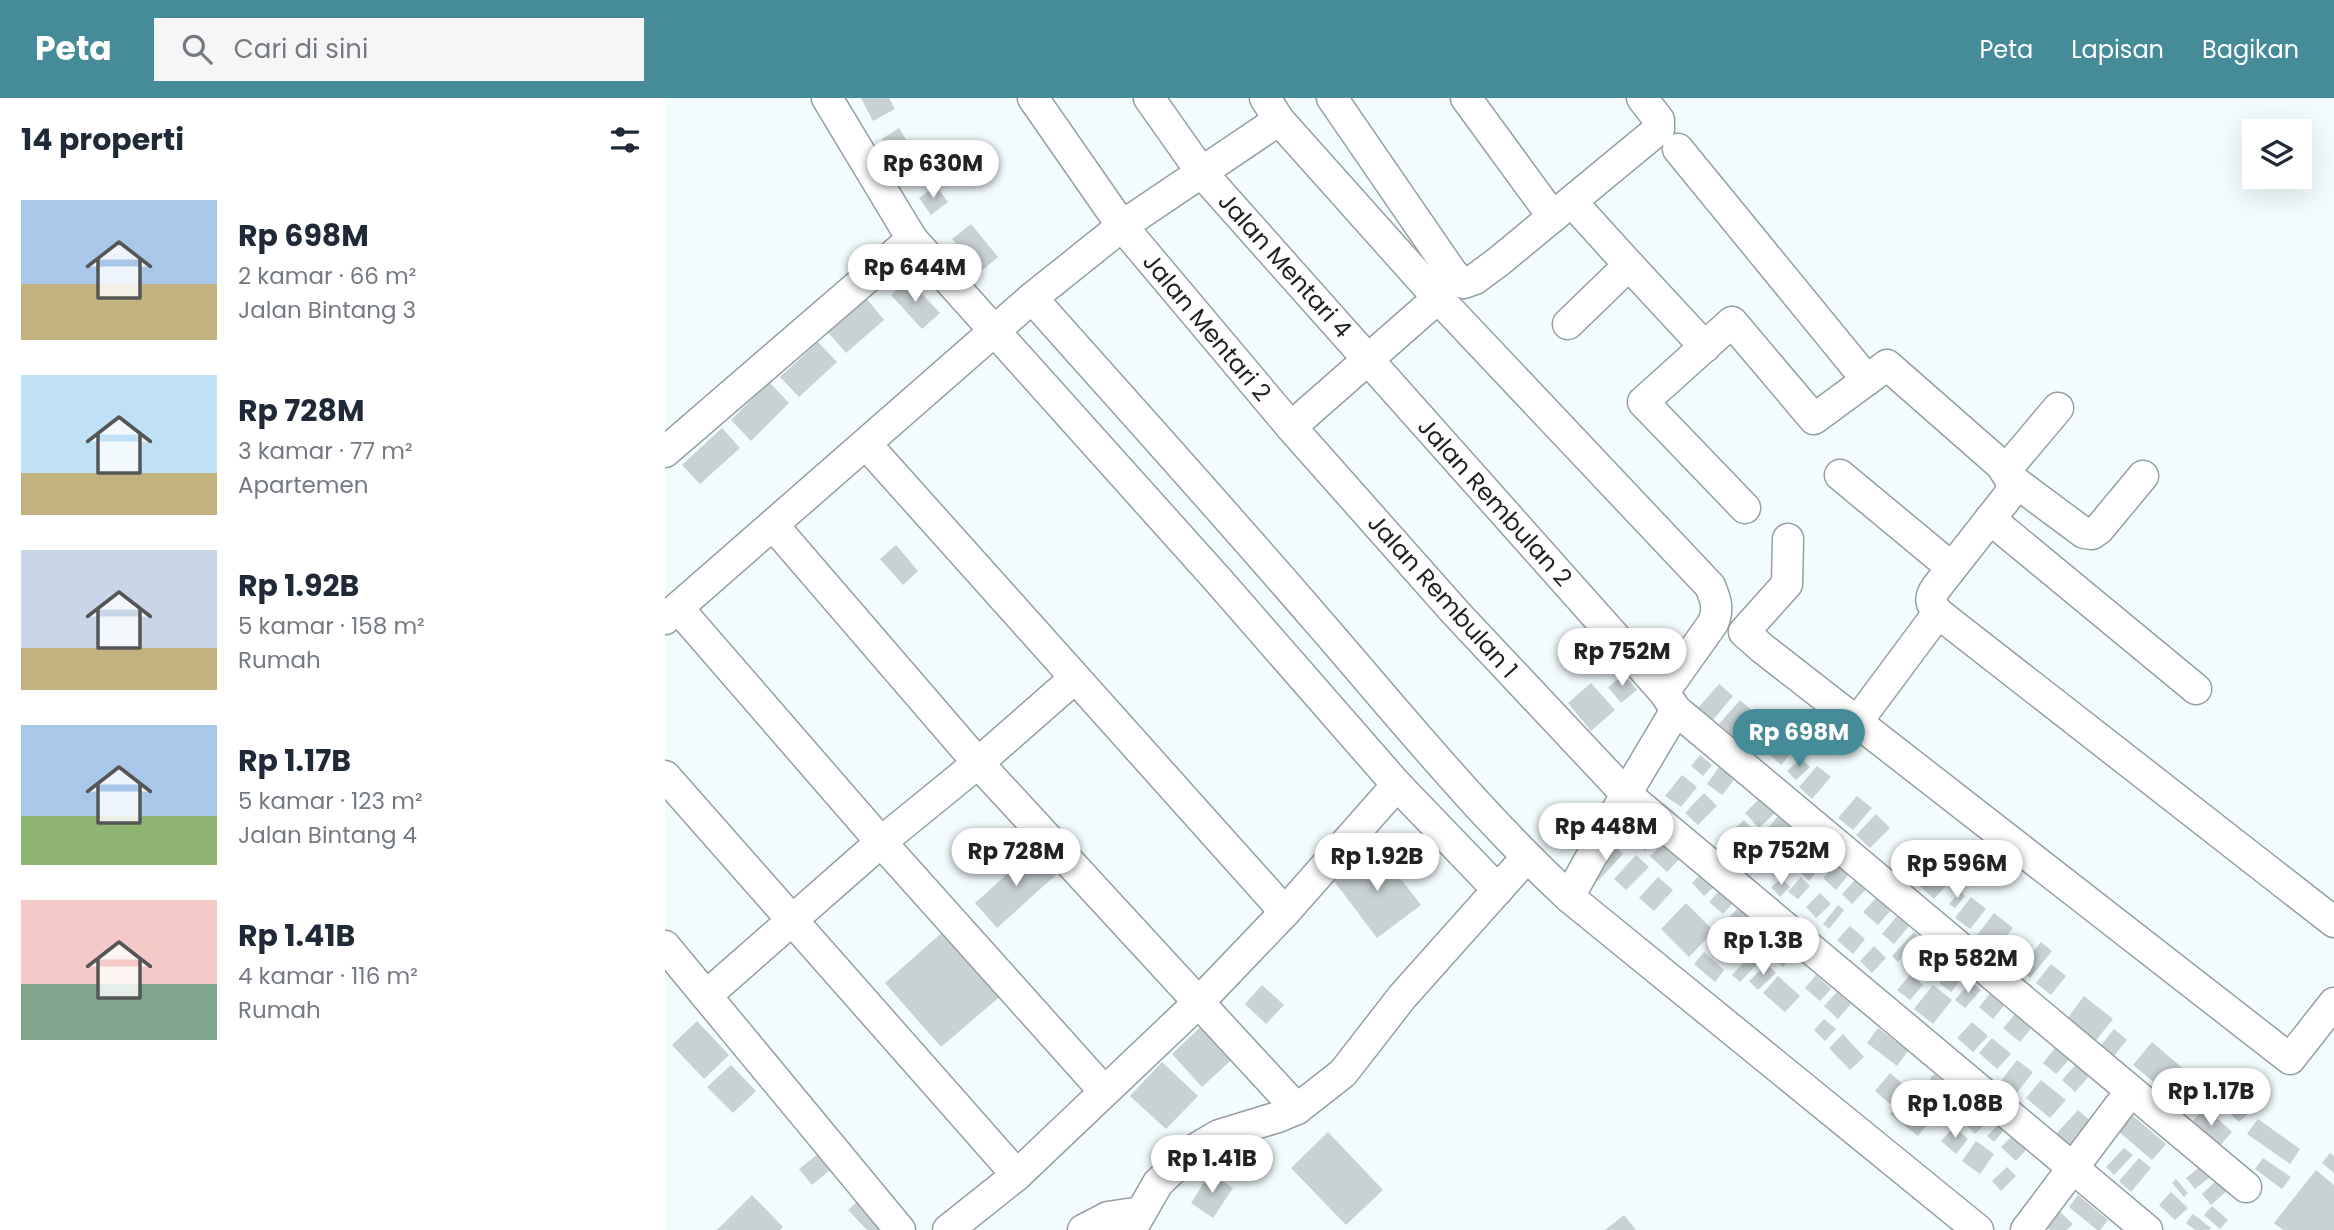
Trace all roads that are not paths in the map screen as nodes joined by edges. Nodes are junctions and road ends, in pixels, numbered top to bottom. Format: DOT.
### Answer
graph roads {
  1 [pos="827,98"];
  2 [pos="1033,98"];
  3 [pos="1149,98"];
  4 [pos="1332,98"];
  5 [pos="1466,98"];
  6 [pos="1642,98"];
  7 [pos="1272,109"];
  8 [pos="1678,149"];
  9 [pos="1202,173"];
  10 [pos="1563,209"];
  11 [pos="1122,226"];
  12 [pos="912,239"];
  13 [pos="1629,265"];
  14 [pos="1032,298"];
  15 [pos="1438,298"];
  16 [pos="1568,324"];
  17 [pos="995,331"];
  18 [pos="1705,347"];
  19 [pos="1368,358"];
  20 [pos="1867,380"];
  21 [pos="2058,408"];
  22 [pos="1291,427"];
  23 [pos="866,444"];
  24 [pos="665,453"];
  25 [pos="1840,475"];
  26 [pos="2008,475"];
  27 [pos="2143,476"];
  28 [pos="1745,508"];
  29 [pos="1990,519"];
  30 [pos="773,525"];
  31 [pos="1788,539"];
  32 [pos="1951,567"];
  33 [pos="1938,612"];
  34 [pos="672,613"];
  35 [pos="1075,678"];
  36 [pos="2196,689"];
  37 [pos="1670,701"];
  38 [pos="1857,722"];
  39 [pos="978,763"];
  40 [pos="665,776"];
  41 [pos="1398,785"];
  42 [pos="1626,794"];
  43 [pos="881,842"];
  44 [pos="1526,858"];
  45 [pos="1498,890"];
  46 [pos="1569,897"];
  47 [pos="1285,912"];
  48 [pos="792,921"];
  49 [pos="2334,922"];
  50 [pos="665,946"];
  51 [pos="707,995"];
  52 [pos="1199,1002"];
  53 [pos="2334,1003"];
  54 [pos="1104,1091"];
  55 [pos="2130,1092"];
  56 [pos="1297,1109"];
  57 [pos="2071,1168"];
  58 [pos="1017,1175"];
  59 [pos="2246,1187"];
  60 [pos="1136,1221"];
  61 [pos="899,1230"];
  62 [pos="948,1230"];
  63 [pos="1083,1230"];
  64 [pos="1977,1230"];
  65 [pos="2026,1230"];
  66 [pos="2147,1230"];
  1 -- 12 [label="street"];
  2 -- 11 [label="street, Jalan Mentari 2"];
  3 -- 9 [label="street, Jalan Mentari 4"];
  4 -- 10 [label="street"];
  5 -- 10 [label="street"];
  6 -- 10 [label="street"];
  7 -- 9 [label="street"];
  7 -- 15 [label="street"];
  8 -- 20 [label="street"];
  9 -- 11 [label="street"];
  9 -- 19 [label="street, Jalan Mentari 4"];
  10 -- 13 [label="street"];
  11 -- 14 [label="street"];
  11 -- 22 [label="street, Jalan Mentari 2"];
  12 -- 17 [label="street"];
  12 -- 24 [label="street"];
  13 -- 16 [label="street"];
  13 -- 18 [label="street"];
  14 -- 17 [label="street"];
  14 -- 44 [label="street"];
  15 -- 19 [label="street"];
  15 -- 37 [label="street"];
  17 -- 23 [label="street"];
  17 -- 41 [label="street"];
  18 -- 20 [label="street"];
  18 -- 28 [label="street"];
  19 -- 22 [label="street"];
  19 -- 37 [label="street, Jalan Rembulan 2"];
  20 -- 26 [label="street"];
  21 -- 26 [label="street"];
  22 -- 42 [label="street, Jalan Rembulan 1"];
  23 -- 30 [label="street"];
  23 -- 35 [label="street"];
  25 -- 32 [label="street"];
  26 -- 27 [label="street"];
  26 -- 29 [label="street"];
  29 -- 32 [label="street"];
  29 -- 36 [label="street"];
  30 -- 34 [label="street"];
  30 -- 39 [label="street"];
  31 -- 38 [label="street"];
  32 -- 33 [label="street"];
  33 -- 38 [label="street"];
  33 -- 49 [label="street"];
  34 -- 43 [label="street"];
  35 -- 39 [label="street"];
  35 -- 47 [label="street"];
  37 -- 42 [label="street"];
  37 -- 55 [label="street, Jalan Rembulan 2"];
  38 -- 53 [label="street"];
  39 -- 43 [label="street"];
  39 -- 52 [label="street"];
  40 -- 48 [label="street"];
  41 -- 45 [label="street"];
  41 -- 47 [label="street"];
  42 -- 46 [label="street"];
  42 -- 57 [label="street, Jalan Rembulan 1"];
  43 -- 48 [label="street"];
  43 -- 54 [label="street"];
  44 -- 45 [label="street"];
  44 -- 46 [label="street"];
  45 -- 56 [label="street"];
  46 -- 64 [label="street"];
  47 -- 52 [label="street"];
  48 -- 51 [label="street"];
  48 -- 58 [label="street"];
  50 -- 51 [label="street"];
  51 -- 61 [label="street"];
  52 -- 54 [label="street"];
  52 -- 56 [label="street"];
  54 -- 58 [label="street"];
  55 -- 57 [label="street"];
  55 -- 59 [label="street, Jalan Rembulan 2"];
  56 -- 60 [label="street"];
  57 -- 65 [label="street"];
  57 -- 66 [label="street, Jalan Rembulan 1"];
  58 -- 62 [label="street"];
  60 -- 63 [label="street"];
}
